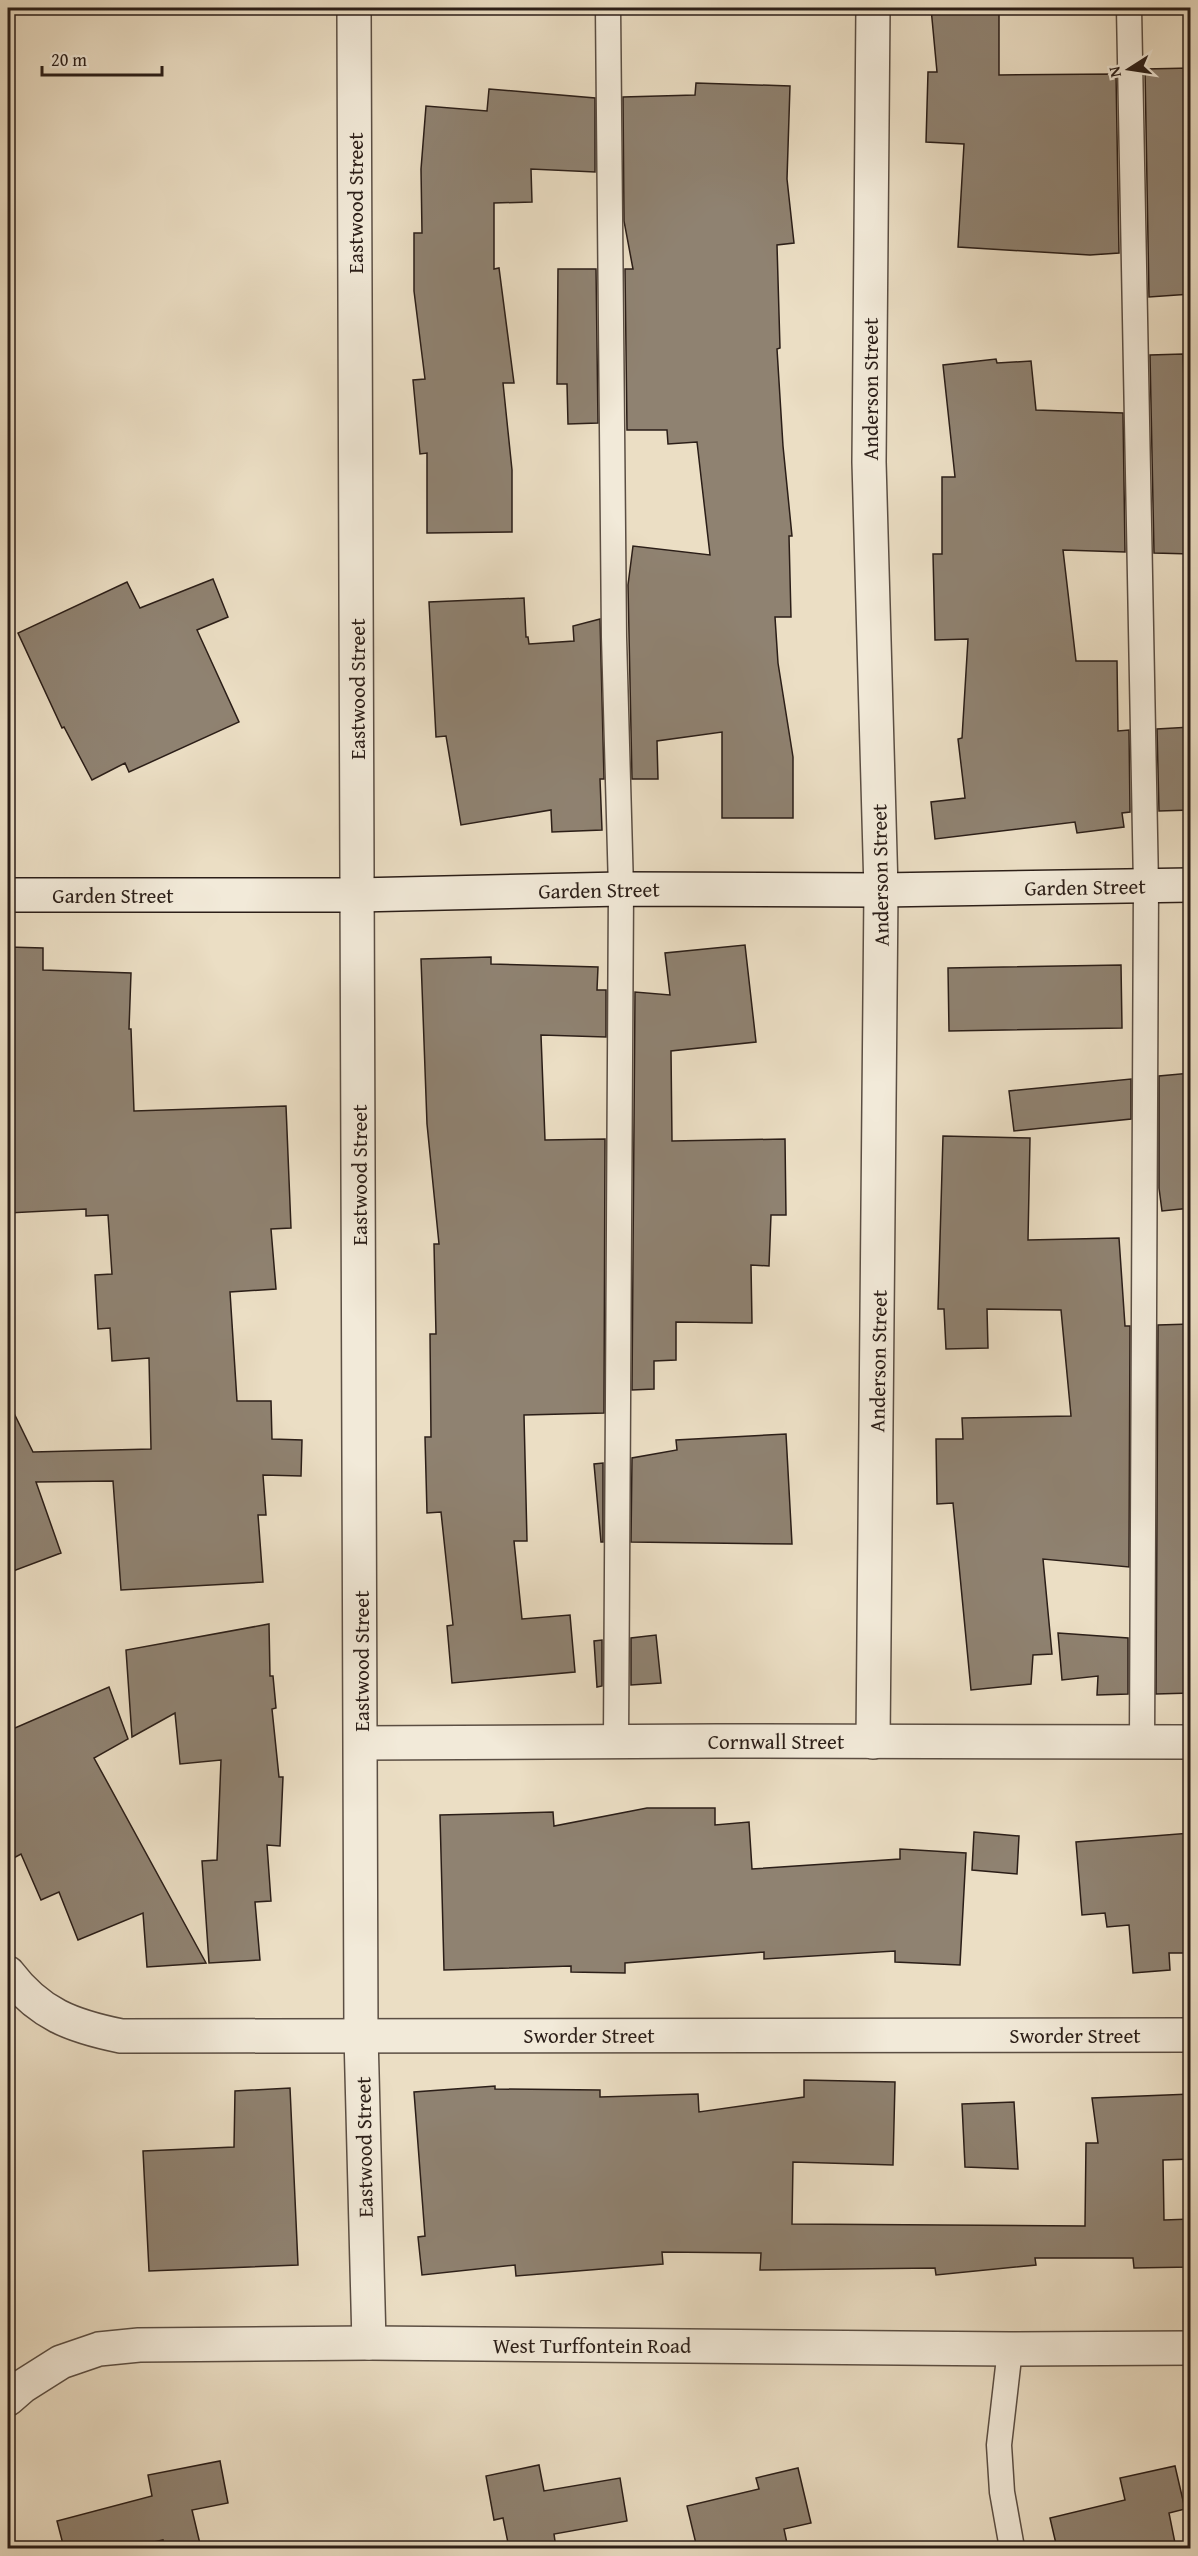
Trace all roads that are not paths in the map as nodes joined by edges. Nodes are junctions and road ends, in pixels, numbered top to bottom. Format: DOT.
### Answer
graph roads {
  1 [pos="354,8"];
  2 [pos="608,8"];
  3 [pos="873,8"];
  4 [pos="1129,8"];
  5 [pos="1191,885"];
  6 [pos="1146,886"];
  7 [pos="621,889"];
  8 [pos="881,890"];
  9 [pos="8,895"];
  10 [pos="357,895"];
  11 [pos="616,1741"];
  12 [pos="1142,1741"];
  13 [pos="873,1742"];
  14 [pos="1191,1742"];
  15 [pos="361,1743"];
  16 [pos="8,1973"];
  17 [pos="361,2035"];
  18 [pos="1191,2035"];
  19 [pos="369,2343"];
  20 [pos="1191,2348"];
  21 [pos="1010,2349"];
  22 [pos="8,2400"];
  23 [pos="1012,2548"];
  1 -- 10 [label="street, Eastwood Street"];
  2 -- 7 [label="lane"];
  3 -- 8 [label="street, Anderson Street"];
  4 -- 6 [label="lane"];
  5 -- 6 [label="street, Garden Street"];
  6 -- 8 [label="street, Garden Street"];
  6 -- 12 [label="lane"];
  7 -- 8 [label="street, Garden Street"];
  7 -- 10 [label="street, Garden Street"];
  7 -- 11 [label="lane"];
  8 -- 13 [label="street, Anderson Street"];
  9 -- 10 [label="street, Garden Street"];
  10 -- 15 [label="street, Eastwood Street"];
  11 -- 13 [label="street, Cornwall Street"];
  11 -- 15 [label="street, Cornwall Street"];
  12 -- 13 [label="street, Cornwall Street"];
  12 -- 14 [label="street, Cornwall Street"];
  15 -- 17 [label="street, Eastwood Street"];
  16 -- 17 [label="street, Sworder Street"];
  17 -- 18 [label="street, Sworder Street"];
  17 -- 19 [label="street, Eastwood Street"];
  19 -- 21 [label="street, West Turffontein Road"];
  19 -- 22 [label="street, West Turffontein Road"];
  20 -- 21 [label="street, West Turffontein Road"];
  21 -- 23 [label="lane"];
}
